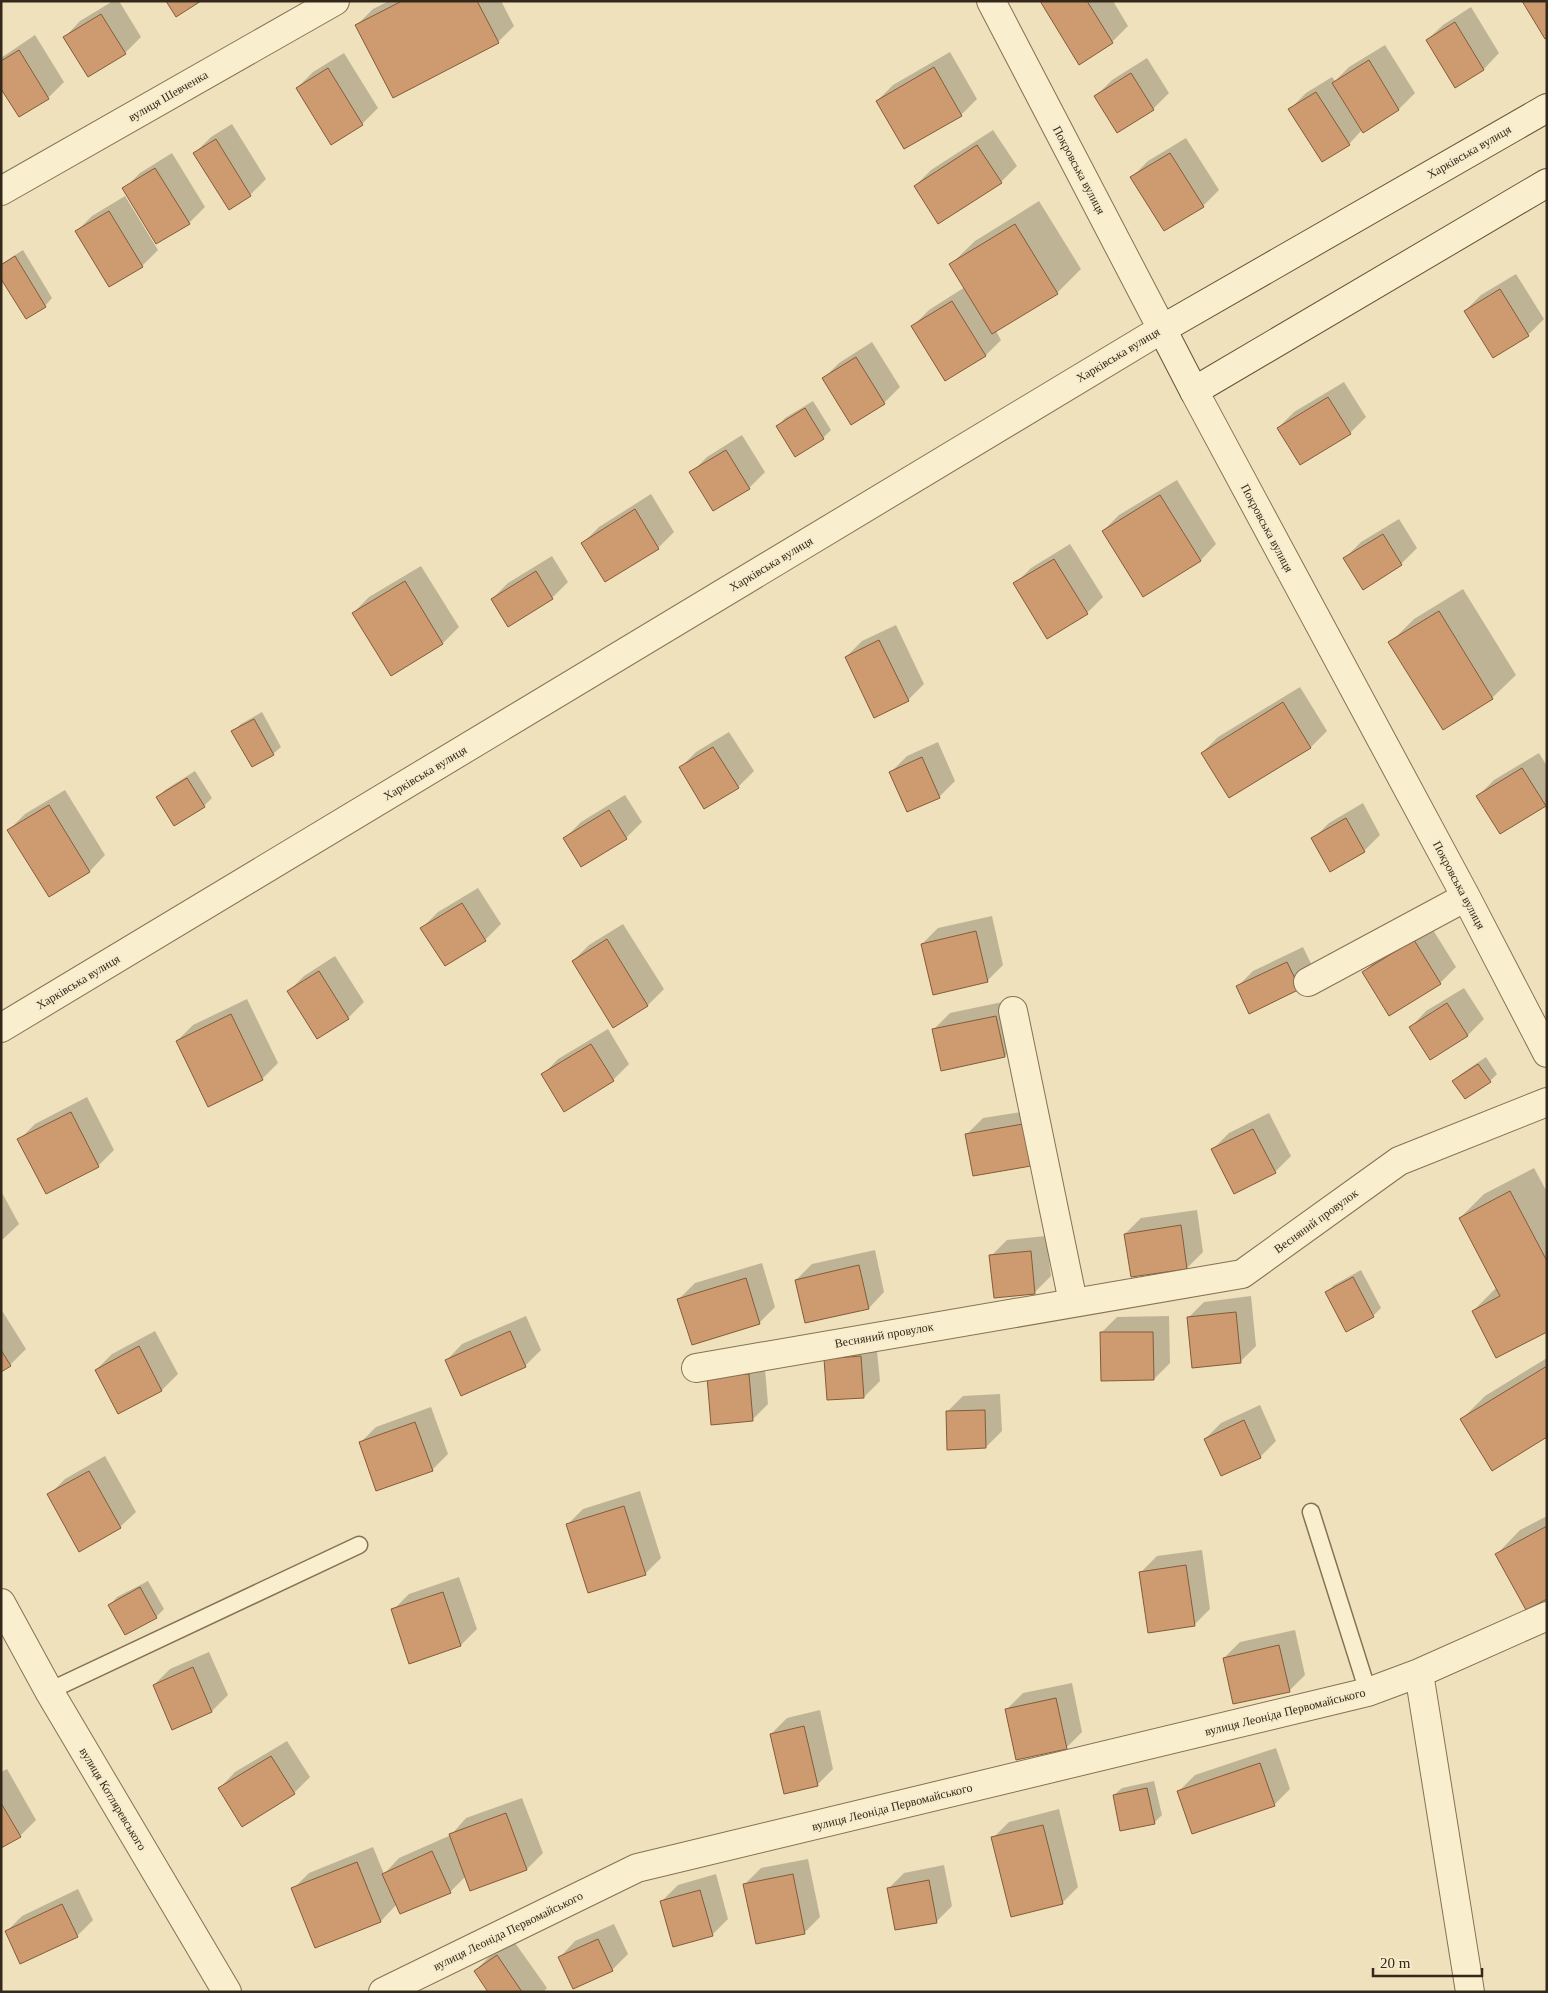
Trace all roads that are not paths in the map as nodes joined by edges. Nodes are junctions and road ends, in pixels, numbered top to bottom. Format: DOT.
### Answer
graph roads {
  1 [pos="335,1"];
  2 [pos="991,1"];
  3 [pos="1547,108"];
  4 [pos="1547,184"];
  5 [pos="1,191"];
  6 [pos="1162,329"];
  7 [pos="1194,391"];
  8 [pos="1466,897"];
  9 [pos="1308,982"];
  10 [pos="1013,1011"];
  11 [pos="1,1028"];
  12 [pos="1547,1053"];
  13 [pos="1547,1102"];
  14 [pos="1073,1302"];
  15 [pos="696,1368"];
  16 [pos="1311,1512"];
  17 [pos="359,1546"];
  18 [pos="1,1603"];
  19 [pos="1547,1616"];
  20 [pos="1419,1673"];
  21 [pos="49,1691"];
  22 [pos="1368,1692"];
  23 [pos="227,1992"];
  24 [pos="383,1992"];
  25 [pos="1470,1992"];
  1 -- 5 [label="street, вулиця Шевченка"];
  2 -- 6 [label="street, Покровська вулиця"];
  3 -- 6 [label="street, Харківська вулиця"];
  4 -- 7 [label="street"];
  6 -- 7 [label="street, Покровська вулиця"];
  6 -- 11 [label="street, Харківська вулиця"];
  7 -- 8 [label="street, Покровська вулиця"];
  8 -- 9 [label="street"];
  8 -- 12 [label="street, Покровська вулиця"];
  10 -- 14 [label="street"];
  13 -- 14 [label="street, Весняний провулок"];
  14 -- 15 [label="street, Весняний провулок"];
  16 -- 22 [label="lane"];
  17 -- 21 [label="lane"];
  18 -- 21 [label="street, вулиця Котляревського"];
  19 -- 20 [label="street, вулиця Леоніда Первомайського"];
  20 -- 22 [label="street, вулиця Леоніда Первомайського"];
  20 -- 25 [label="street"];
  21 -- 23 [label="street, вулиця Котляревського"];
  22 -- 24 [label="street, вулиця Леоніда Первомайського"];
}
